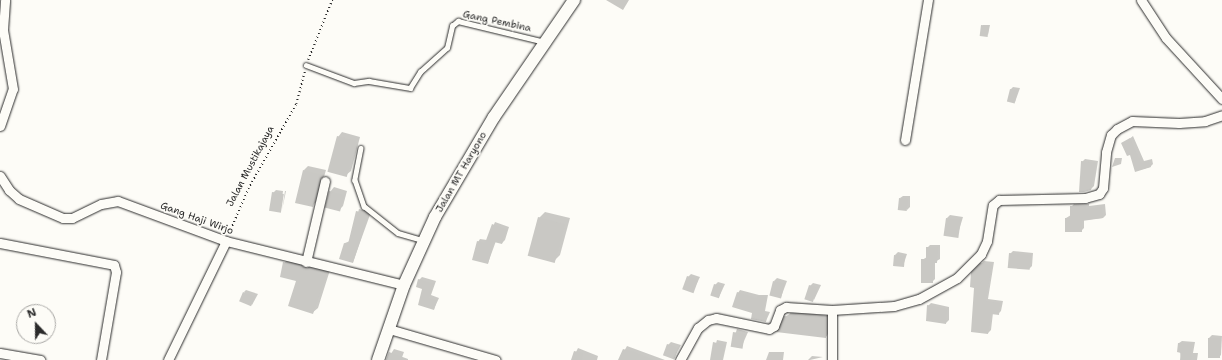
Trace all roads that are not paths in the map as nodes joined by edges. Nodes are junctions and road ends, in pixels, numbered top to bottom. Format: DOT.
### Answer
graph roads {
  1 [pos="5,0"];
  2 [pos="574,0"];
  3 [pos="928,0"];
  4 [pos="1140,0"];
  5 [pos="545,42"];
  6 [pos="306,65"];
  7 [pos="1222,100"];
  8 [pos="1222,115"];
  9 [pos="0,126"];
  10 [pos="905,140"];
  11 [pos="362,148"];
  12 [pos="0,176"];
  13 [pos="325,181"];
  14 [pos="226,241"];
  15 [pos="424,241"];
  16 [pos="0,243"];
  17 [pos="306,262"];
  18 [pos="404,285"];
  19 [pos="832,310"];
  20 [pos="389,329"];
  21 [pos="0,353"];
  22 [pos="40,360"];
  23 [pos="101,360"];
  24 [pos="168,360"];
  25 [pos="378,360"];
  26 [pos="496,360"];
  27 [pos="680,360"];
  28 [pos="832,360"];
  1 -- 9 [label="street"];
  2 -- 5 [label="main road, Jalan MT Haryono"];
  3 -- 10 [label="street"];
  4 -- 7 [label="street"];
  5 -- 6 [label="lane, Gang Pembina"];
  5 -- 15 [label="main road, Jalan MT Haryono"];
  8 -- 19 [label="street"];
  11 -- 15 [label="lane"];
  12 -- 14 [label="street, Gang Haji Wirjo"];
  13 -- 17 [label="street"];
  14 -- 17 [label="street, Gang Haji Wirjo"];
  14 -- 24 [label="street"];
  15 -- 18 [label="main road, Jalan MT Haryono"];
  16 -- 23 [label="street"];
  17 -- 18 [label="street, Gang Haji Wirjo"];
  18 -- 20 [label="main road, Jalan MT Haryono"];
  19 -- 27 [label="street"];
  19 -- 28 [label="street"];
  20 -- 25 [label="main road, Jalan MT Haryono"];
  20 -- 26 [label="street"];
  21 -- 22 [label="street"];
}
